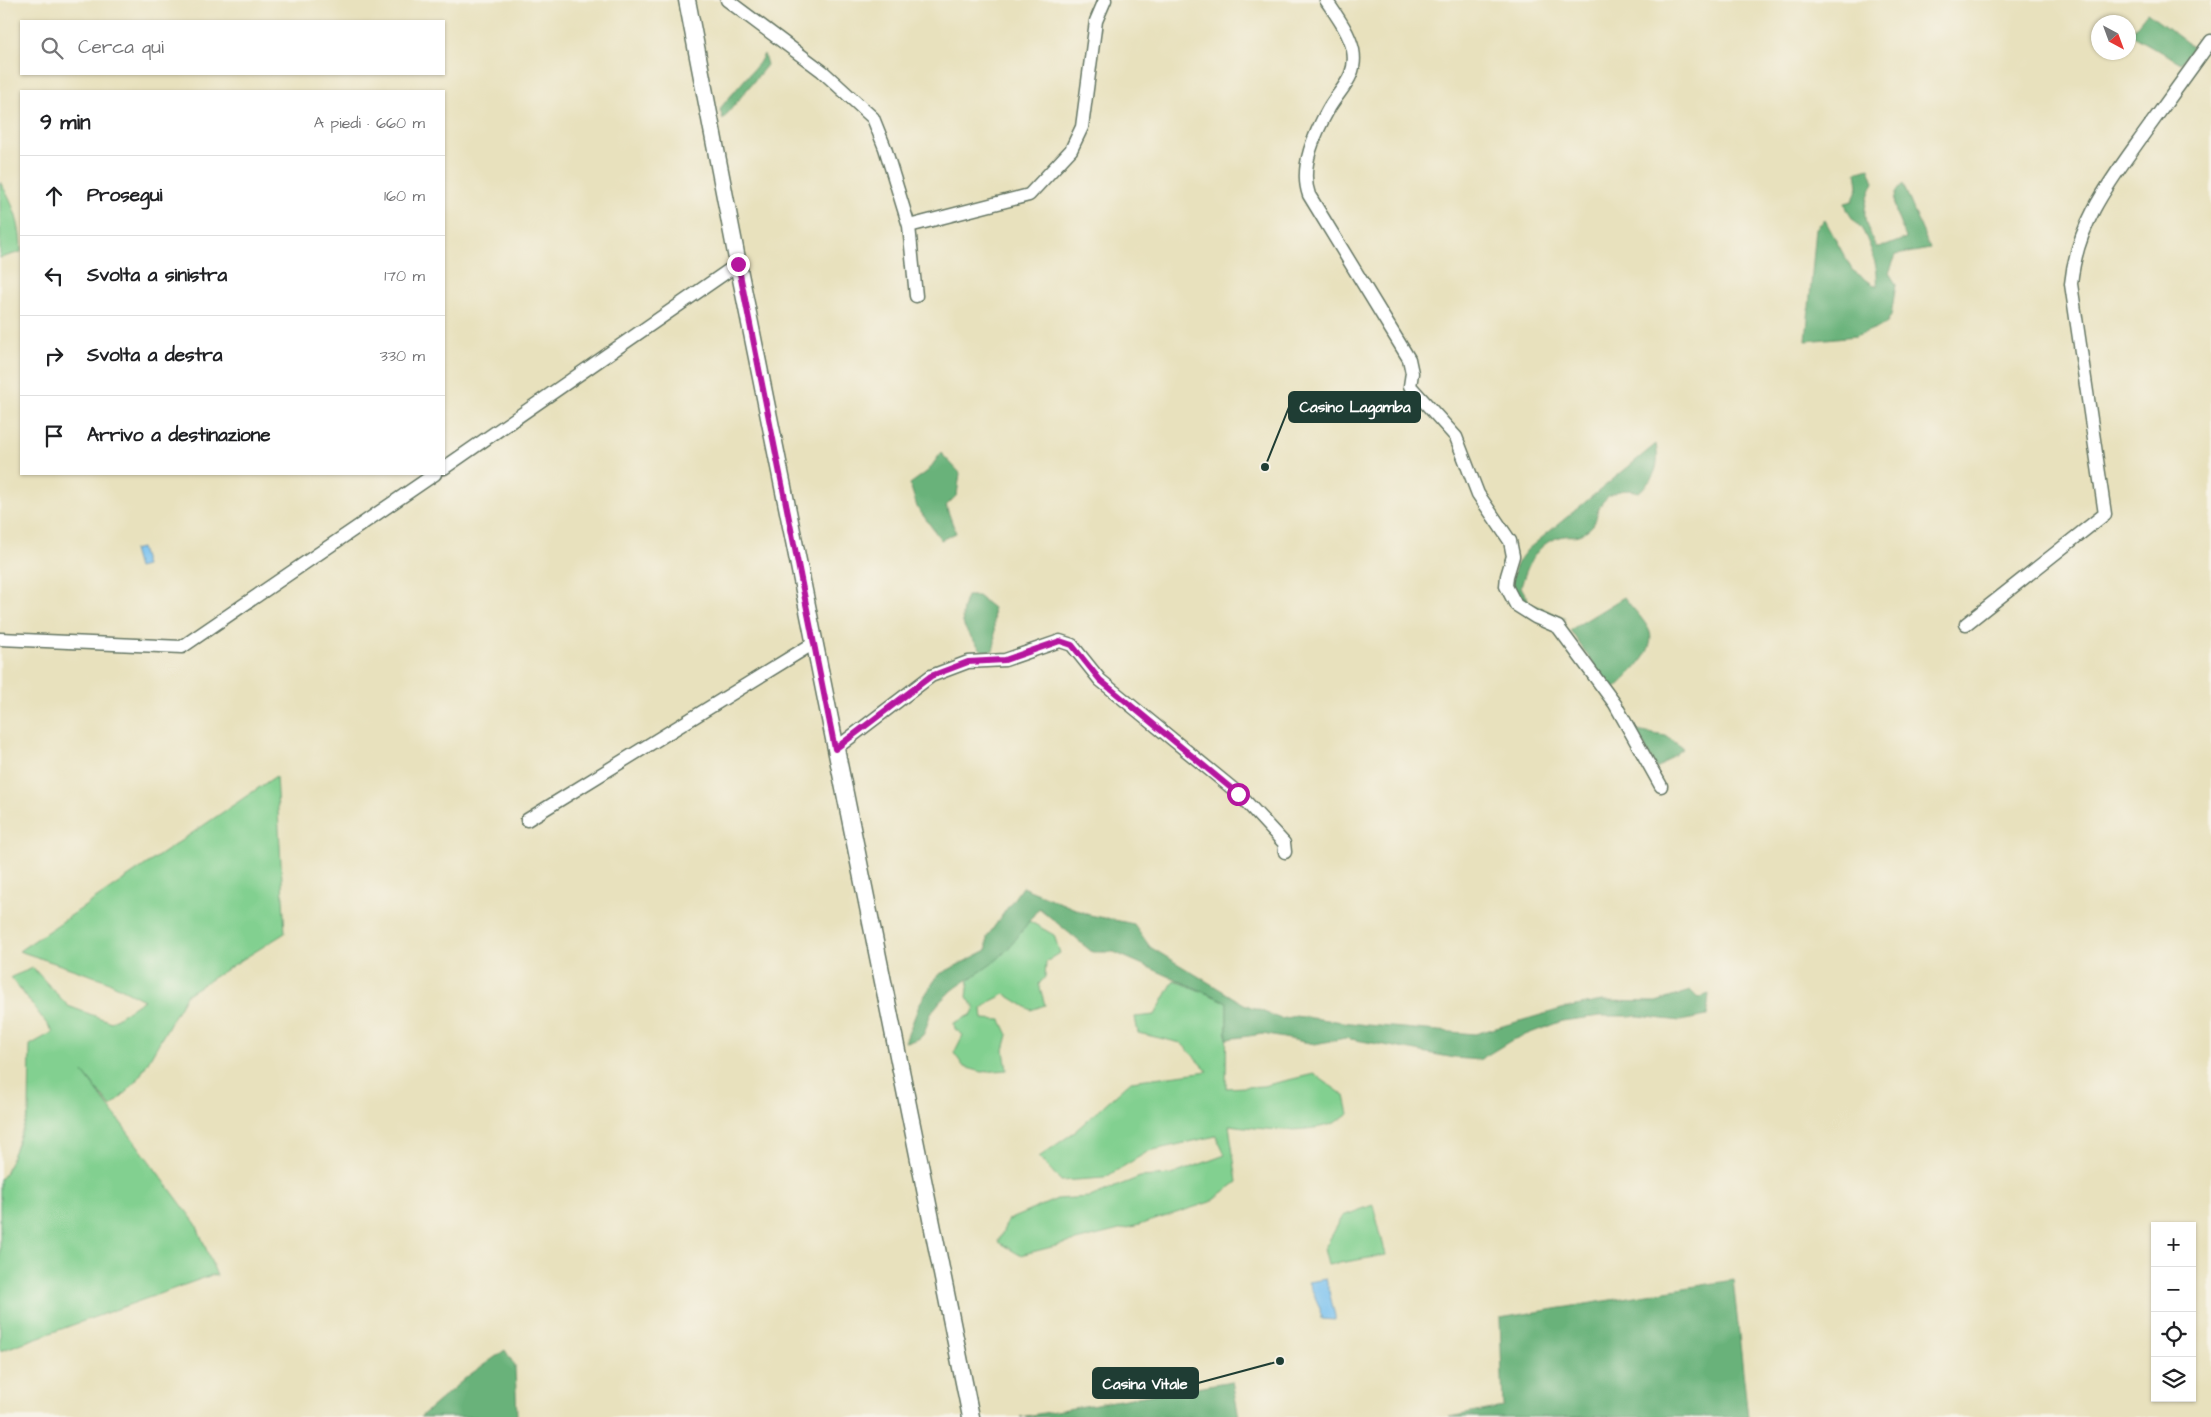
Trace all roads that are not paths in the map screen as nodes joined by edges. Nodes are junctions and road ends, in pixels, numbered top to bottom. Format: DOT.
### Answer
graph roads {
  1 [pos="687,0"];
  2 [pos="727,0"];
  3 [pos="1105,0"];
  4 [pos="1326,0"];
  5 [pos="2211,41"];
  6 [pos="910,226"];
  7 [pos="738,264"];
  8 [pos="916,296"];
  9 [pos="445,467"];
  10 [pos="435,475"];
  11 [pos="1966,624"];
  12 [pos="0,639"];
  13 [pos="814,643"];
  14 [pos="835,749"];
  15 [pos="1662,786"];
  16 [pos="527,820"];
  17 [pos="1285,852"];
  18 [pos="971,1417"];
  1 -- 7 [label="main road"];
  2 -- 6 [label="street"];
  3 -- 6 [label="street"];
  4 -- 15 [label="street"];
  5 -- 11 [label="street"];
  6 -- 8 [label="street"];
  7 -- 9 [label="street"];
  7 -- 13 [label="main road"];
  10 -- 12 [label="street"];
  13 -- 14 [label="main road"];
  13 -- 16 [label="street"];
  14 -- 17 [label="street"];
  14 -- 18 [label="main road"];
}
